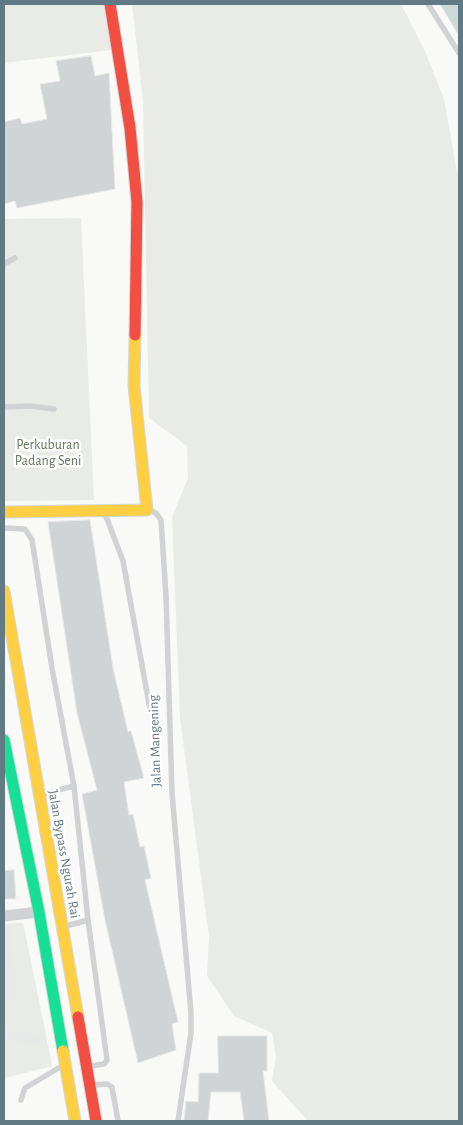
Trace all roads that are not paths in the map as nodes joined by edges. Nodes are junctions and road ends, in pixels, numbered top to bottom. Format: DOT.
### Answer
graph roads {
  1 [pos="110,4"];
  2 [pos="428,4"];
  3 [pos="459,53"];
  4 [pos="15,258"];
  5 [pos="4,264"];
  6 [pos="4,407"];
  7 [pos="54,409"];
  8 [pos="147,510"];
  9 [pos="104,511"];
  10 [pos="4,512"];
  11 [pos="4,528"];
  12 [pos="4,591"];
  13 [pos="150,709"];
  14 [pos="4,740"];
  15 [pos="74,786"];
  16 [pos="39,795"];
  17 [pos="39,912"];
  18 [pos="4,916"];
  19 [pos="88,920"];
  20 [pos="62,927"];
  21 [pos="65,1064"];
  22 [pos="86,1067"];
  23 [pos="89,1085"];
  24 [pos="21,1100"];
  25 [pos="75,1121"];
  26 [pos="96,1121"];
  27 [pos="118,1121"];
  28 [pos="178,1121"];
  1 -- 8 [label="main road"];
  2 -- 3 [label="lane"];
  4 -- 5 [label="lane"];
  6 -- 7 [label="lane"];
  8 -- 9 [label="main road"];
  8 -- 28 [label="lane, Jalan Mangening"];
  9 -- 10 [label="main road"];
  9 -- 13 [label="lane"];
  11 -- 15 [label="lane"];
  12 -- 16 [label="main road, Jalan Bypass Ngurah Rai"];
  14 -- 17 [label="main road"];
  15 -- 16 [label="lane"];
  15 -- 19 [label="lane"];
  16 -- 20 [label="main road, Jalan Bypass Ngurah Rai"];
  17 -- 18 [label="street"];
  17 -- 21 [label="main road"];
  19 -- 20 [label="lane"];
  19 -- 22 [label="lane"];
  20 -- 22 [label="main road, Jalan Bypass Ngurah Rai"];
  21 -- 24 [label="lane"];
  21 -- 25 [label="main road"];
  22 -- 23 [label="main road, Jalan Bypass Ngurah Rai"];
  23 -- 26 [label="main road, Jalan Bypass Ngurah Rai"];
  23 -- 27 [label="lane"];
}
